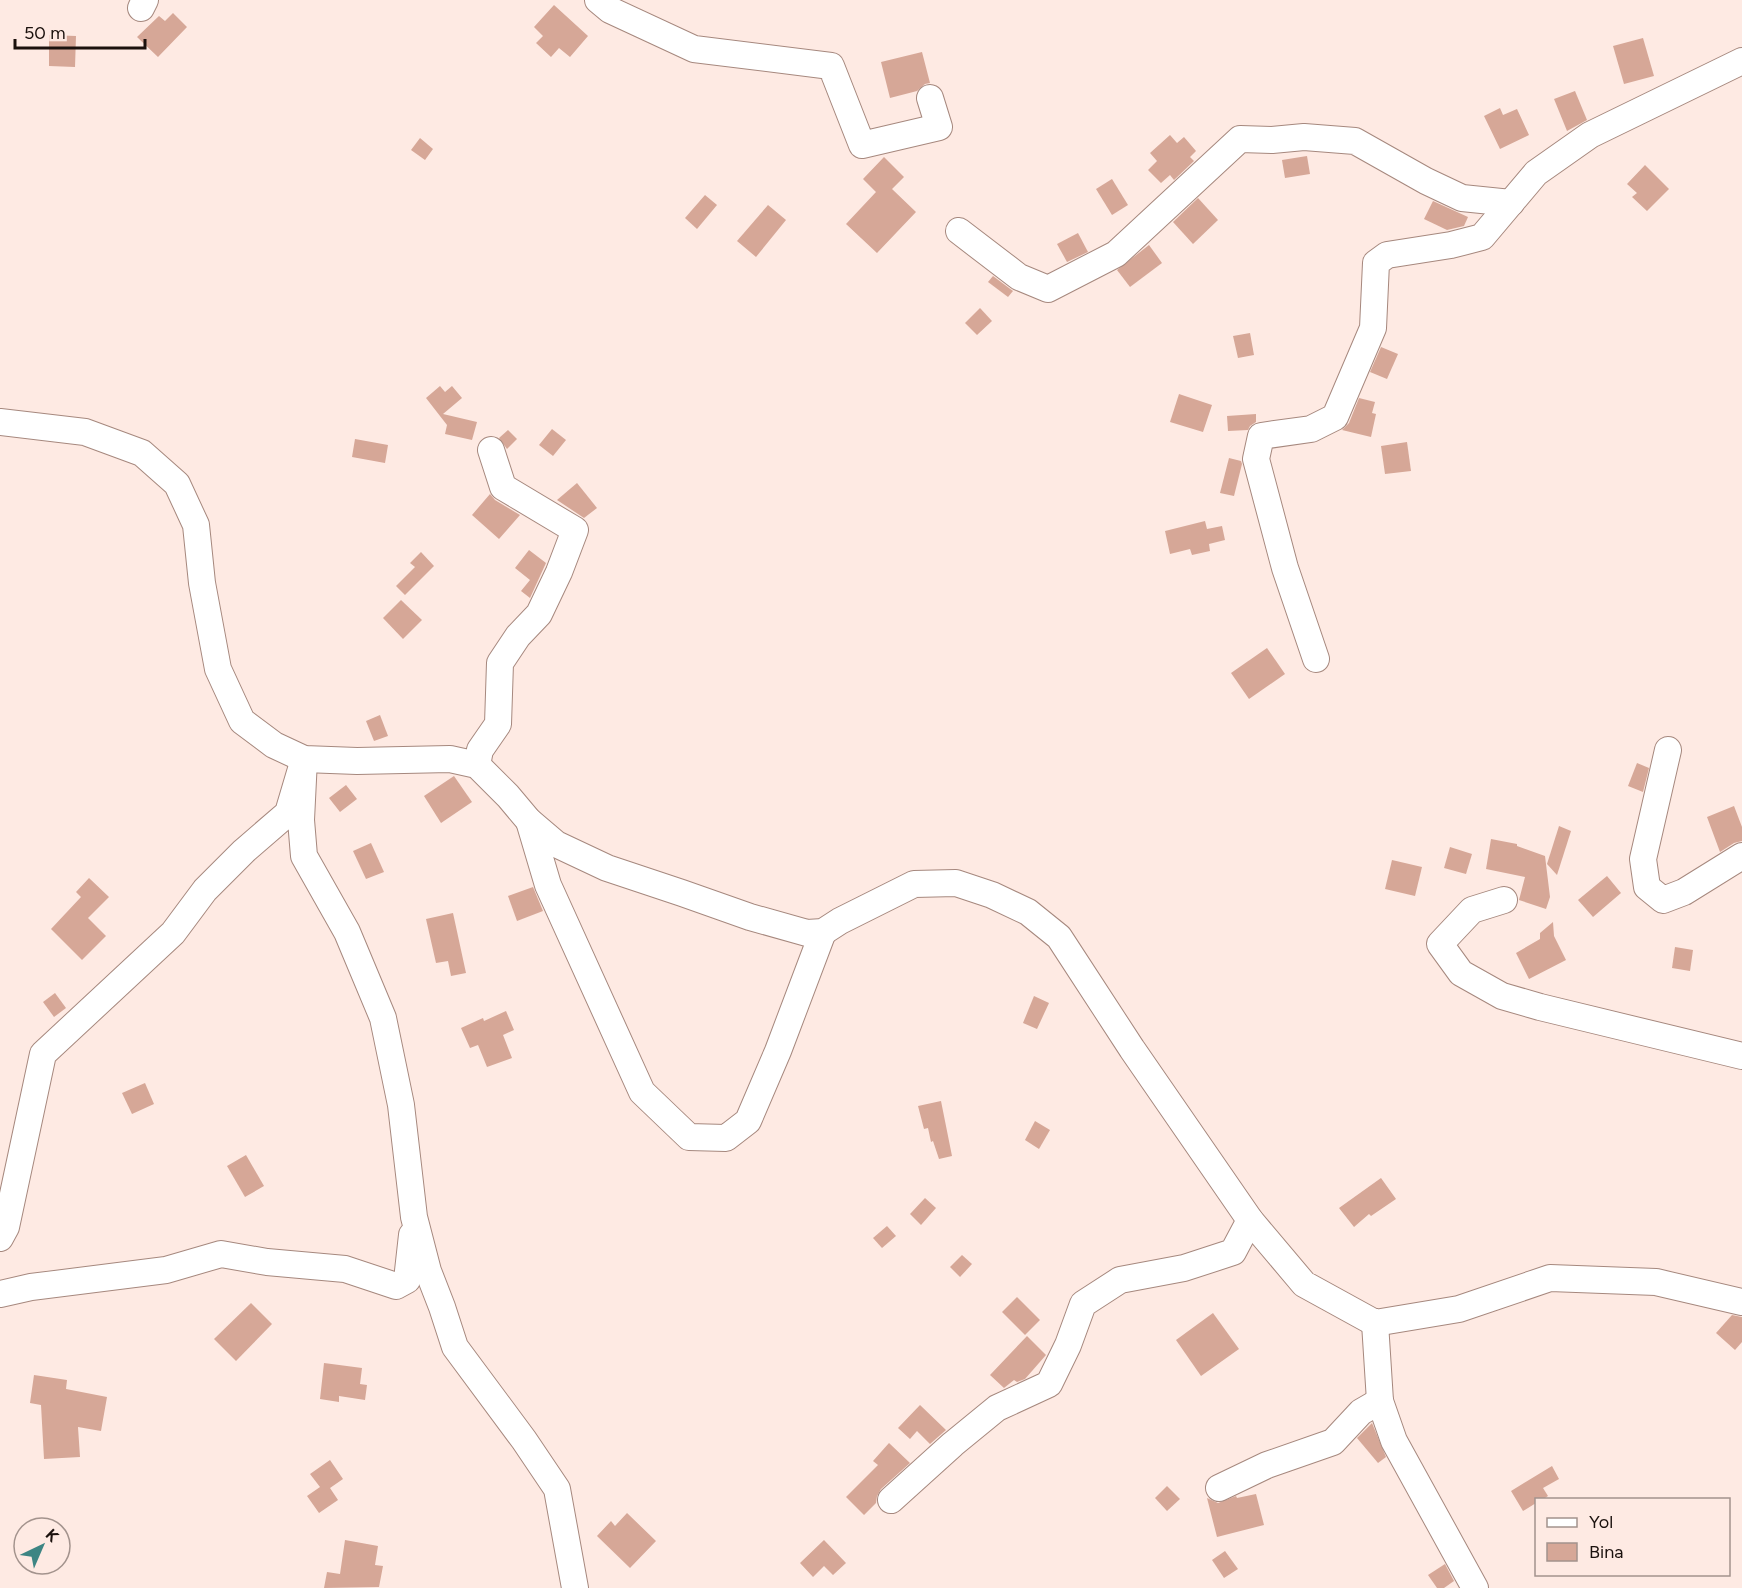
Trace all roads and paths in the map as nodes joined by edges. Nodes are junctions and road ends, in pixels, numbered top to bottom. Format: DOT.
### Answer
graph roads {
  1 [pos="598,0"];
  2 [pos="1742,60"];
  3 [pos="930,98"];
  4 [pos="1511,203"];
  5 [pos="959,231"];
  6 [pos="0,422"];
  7 [pos="491,450"];
  8 [pos="1316,659"];
  9 [pos="1668,750"];
  10 [pos="304,759"];
  11 [pos="477,765"];
  12 [pos="529,821"];
  13 [pos="1742,856"];
  14 [pos="1504,900"];
  15 [pos="823,932"];
  16 [pos="1742,1056"];
  17 [pos="414,1217"];
  18 [pos="1250,1220"];
  19 [pos="0,1238"];
  20 [pos="0,1294"];
  21 [pos="1742,1302"];
  22 [pos="1375,1323"];
  23 [pos="1380,1401"];
  24 [pos="1219,1488"];
  25 [pos="891,1500"];
  26 [pos="575,1588"];
  27 [pos="1475,1588"];
  1 -- 3 [label="street"];
  2 -- 4 [label="street"];
  4 -- 5 [label="street"];
  4 -- 8 [label="street"];
  6 -- 10 [label="street"];
  7 -- 11 [label="street"];
  9 -- 13 [label="street"];
  10 -- 11 [label="street"];
  10 -- 17 [label="street"];
  10 -- 19 [label="street"];
  11 -- 12 [label="street"];
  12 -- 15 [label="street"];
  12 -- 15 [label="street"];
  14 -- 16 [label="street"];
  15 -- 18 [label="street"];
  17 -- 20 [label="street"];
  17 -- 26 [label="street"];
  18 -- 22 [label="street"];
  18 -- 25 [label="street"];
  21 -- 22 [label="street"];
  22 -- 23 [label="street"];
  23 -- 24 [label="street"];
  23 -- 27 [label="street"];
}
